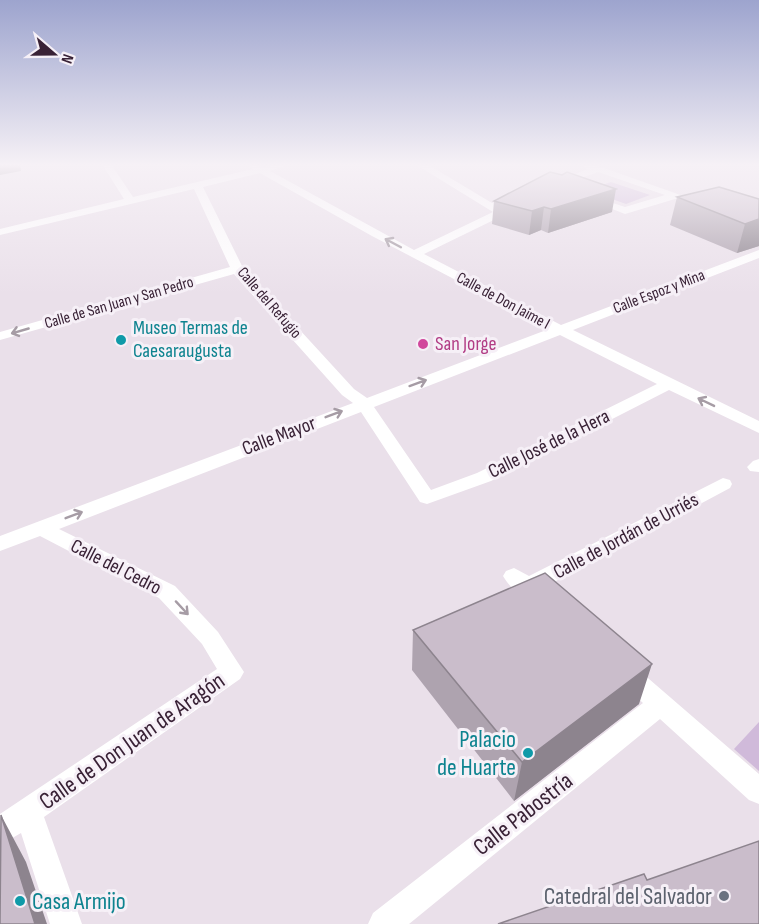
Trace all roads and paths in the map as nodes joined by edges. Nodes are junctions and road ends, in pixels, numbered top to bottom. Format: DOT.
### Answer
graph roads {
  1 [pos="104,207"];
  2 [pos="208,207"];
  3 [pos="329,207"];
  4 [pos="496,207"];
  5 [pos="615,207"];
  6 [pos="641,207"];
  7 [pos="710,207"];
  8 [pos="718,210"];
  9 [pos="0,232"];
  10 [pos="415,254"];
  11 [pos="759,254"];
  12 [pos="237,269"];
  13 [pos="559,330"];
  14 [pos="0,336"];
  15 [pos="669,384"];
  16 [pos="363,404"];
  17 [pos="759,428"];
  18 [pos="723,484"];
  19 [pos="427,498"];
  20 [pos="41,528"];
  21 [pos="0,544"];
  22 [pos="554,610"];
  23 [pos="210,638"];
  24 [pos="608,657"];
  25 [pos="661,704"];
  26 [pos="759,791"];
  27 [pos="29,813"];
  28 [pos="0,831"];
  29 [pos="66,924"];
  30 [pos="384,924"];
  1 -- 9 [label="street"];
  2 -- 12 [label="street, Calle del Refugio"];
  10 -- 3 [label="street, Calle de Don Jaime I, one-way"];
  4 -- 10 [label="street"];
  5 -- 6 [label="street"];
  7 -- 8 [label="street"];
  10 -- 13 [label="street, Calle de Don Jaime I"];
  11 -- 13 [label="street, Calle Espoz y Mina"];
  12 -- 14 [label="street, Calle de San Juan y San Pedro, one-way"];
  12 -- 16 [label="street, Calle del Refugio"];
  13 -- 15 [label="street, Calle de Don Jaime I"];
  16 -- 13 [label="street, Calle Mayor, one-way"];
  17 -- 15 [label="street, Calle de Don Jaime I, one-way"];
  15 -- 19 [label="street, Calle José de la Hera"];
  16 -- 19 [label="street, Calle del Refugio"];
  20 -- 16 [label="street, Calle Mayor, one-way"];
  18 -- 22 [label="street, Calle de Jordán de Urriés"];
  20 -- 21 [label="street, Calle Mayor"];
  20 -- 23 [label="street, Calle del Cedro, one-way"];
  23 -- 27 [label="street, Calle de Don Juan de Aragón"];
  24 -- 25 [label="street"];
  25 -- 26 [label="street"];
  25 -- 30 [label="street, Calle Pabostría"];
  27 -- 28 [label="street, Calle de Don Juan de Aragón"];
  27 -- 29 [label="street"];
}
